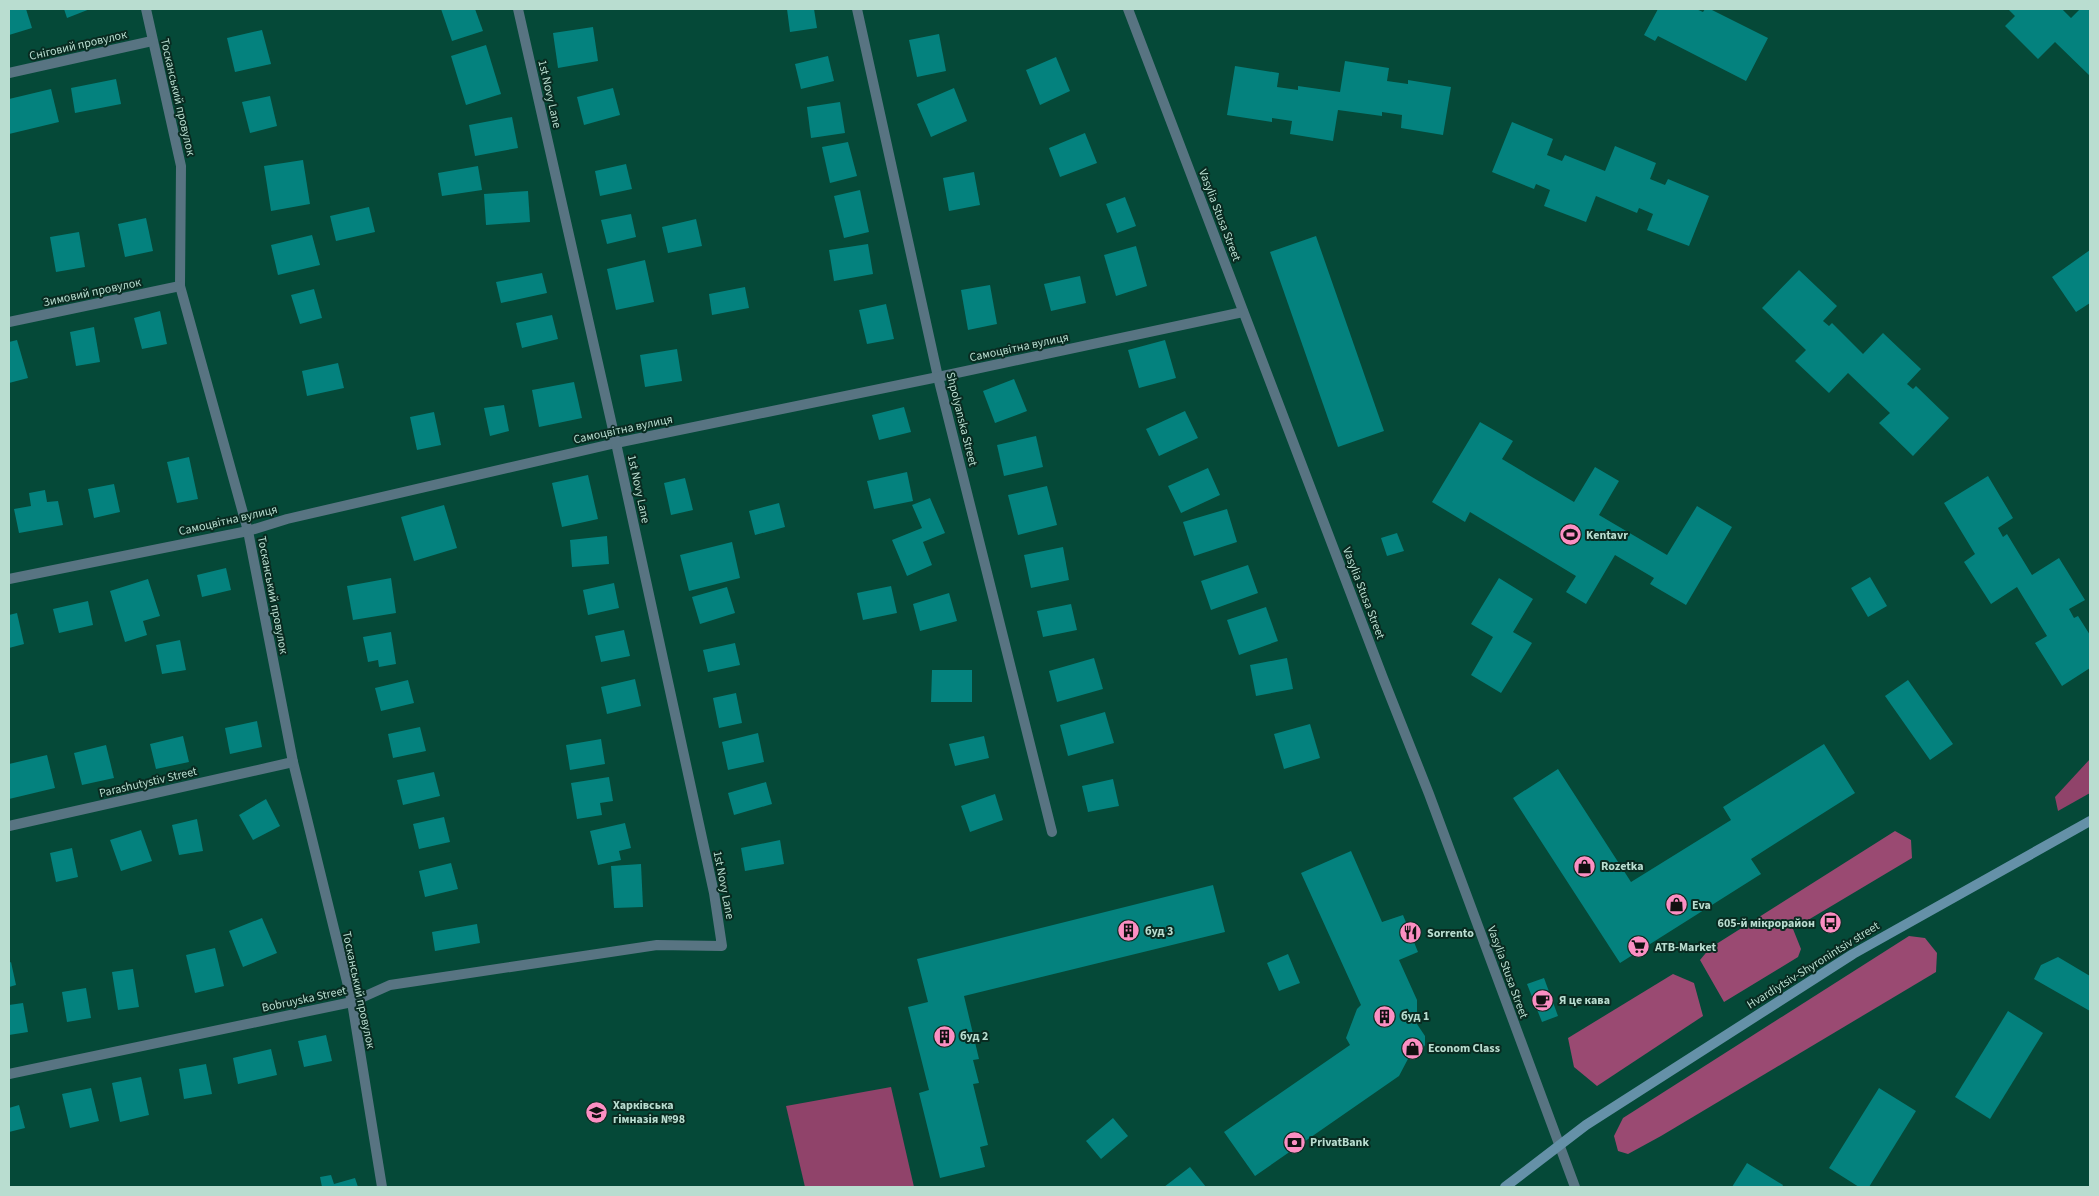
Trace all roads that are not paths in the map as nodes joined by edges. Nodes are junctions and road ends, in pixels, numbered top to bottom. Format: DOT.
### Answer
graph roads {
  1 [pos="146,9"];
  2 [pos="518,9"];
  3 [pos="857,9"];
  4 [pos="1128,9"];
  5 [pos="152,41"];
  6 [pos="9,74"];
  7 [pos="180,286"];
  8 [pos="1244,312"];
  9 [pos="9,322"];
  10 [pos="938,377"];
  11 [pos="616,443"];
  12 [pos="248,531"];
  13 [pos="9,579"];
  14 [pos="293,762"];
  15 [pos="2090,821"];
  16 [pos="9,826"];
  17 [pos="1052,832"];
  18 [pos="722,946"];
  19 [pos="352,1002"];
  20 [pos="9,1074"];
  21 [pos="1558,1145"];
  22 [pos="382,1187"];
  23 [pos="1505,1187"];
  24 [pos="1575,1187"];
  1 -- 5 [label="street, Тосканський провулок"];
  2 -- 11 [label="street, 1st Novy Lane"];
  3 -- 10 [label="street, Shpolyanska Street"];
  4 -- 8 [label="street, Vasylia Stusa Street"];
  5 -- 6 [label="street, Сніговий провулок"];
  5 -- 7 [label="street, Тосканський провулок"];
  7 -- 9 [label="street, Зимовий провулок"];
  7 -- 12 [label="street, Тосканський провулок"];
  8 -- 10 [label="street, Самоцвітна вулиця"];
  8 -- 21 [label="street, Vasylia Stusa Street"];
  10 -- 11 [label="street, Самоцвітна вулиця"];
  10 -- 17 [label="street, Shpolyanska Street"];
  11 -- 12 [label="street, Самоцвітна вулиця"];
  11 -- 18 [label="street, 1st Novy Lane"];
  12 -- 13 [label="street, Самоцвітна вулиця"];
  12 -- 14 [label="street, Тосканський провулок"];
  14 -- 16 [label="street, Parashutystiv Street"];
  14 -- 19 [label="street, Тосканський провулок"];
  15 -- 21 [label="main road, Hvardiytsiv-Shyronintsiv street"];
  18 -- 19 [label="street, Bobruyska Street"];
  19 -- 20 [label="street, Bobruyska Street"];
  19 -- 22 [label="street, Тосканський провулок"];
  21 -- 23 [label="main road"];
  21 -- 24 [label="street, Vasylia Stusa Street"];
}
